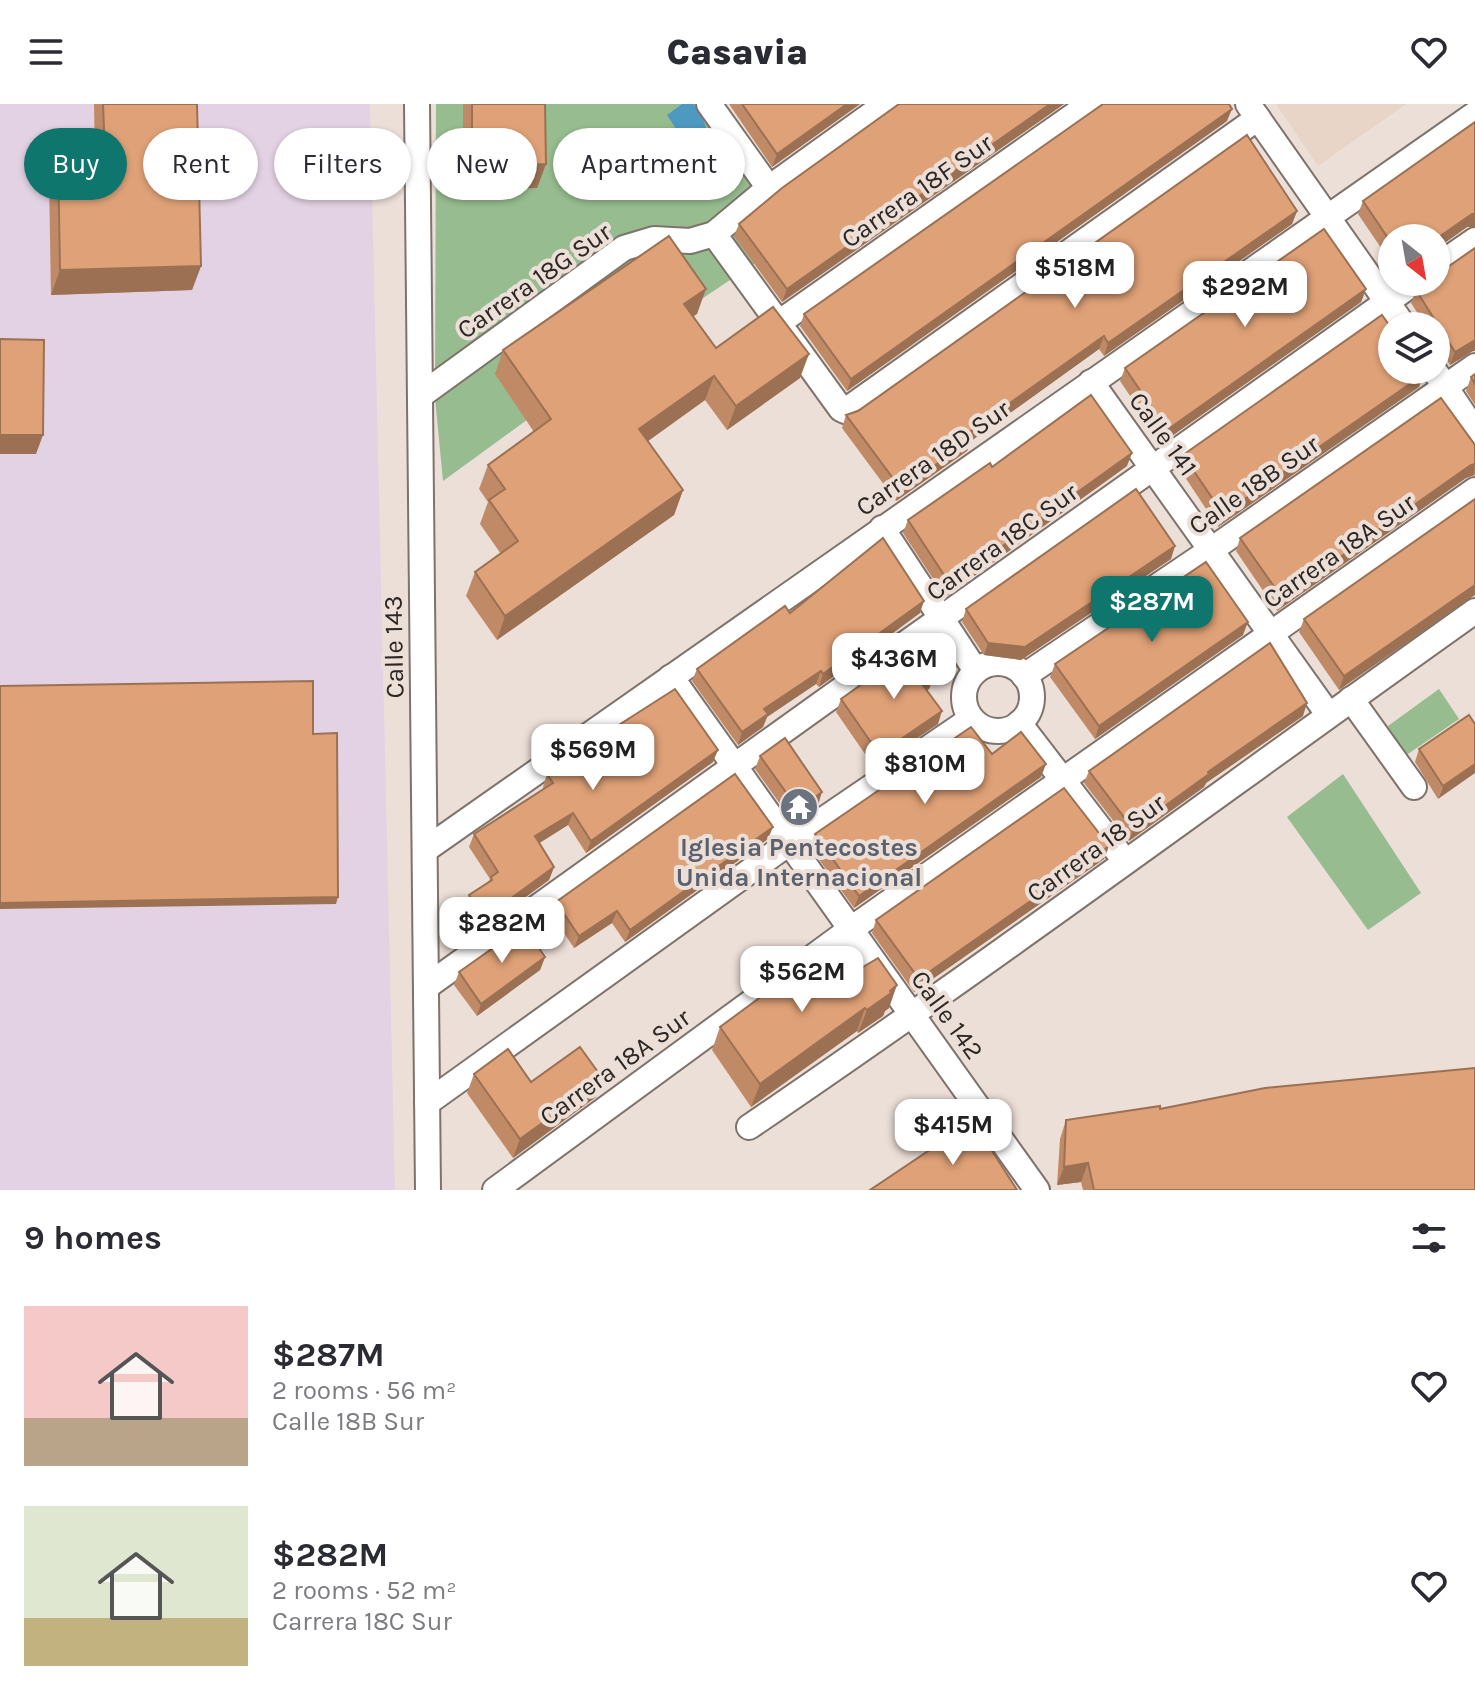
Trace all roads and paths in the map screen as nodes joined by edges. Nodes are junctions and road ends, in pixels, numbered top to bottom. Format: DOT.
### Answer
graph roads {
  1 [pos="417,104"];
  2 [pos="709,104"];
  3 [pos="886,104"];
  4 [pos="1090,104"];
  5 [pos="1253,111"];
  6 [pos="1475,114"];
  7 [pos="769,188"];
  8 [pos="1328,216"];
  9 [pos="714,234"];
  10 [pos="1475,240"];
  11 [pos="1450,257"];
  12 [pos="1395,296"];
  13 [pos="1387,302"];
  14 [pos="1394,312"];
  15 [pos="777,324"];
  16 [pos="1475,366"];
  17 [pos="1450,375"];
  18 [pos="1091,382"];
  19 [pos="1432,384"];
  20 [pos="1444,384"];
  21 [pos="420,396"];
  22 [pos="1475,431"];
  23 [pos="1153,468"];
  24 [pos="1475,490"];
  25 [pos="882,528"];
  26 [pos="1211,550"];
  27 [pos="1475,611"];
  28 [pos="942,621"];
  29 [pos="1271,634"];
  30 [pos="976,671"];
  31 [pos="1024,676"];
  32 [pos="671,677"];
  33 [pos="1351,699"];
  34 [pos="1328,714"];
  35 [pos="971,719"];
  36 [pos="1019,723"];
  37 [pos="734,765"];
  38 [pos="1063,780"];
  39 [pos="1414,787"];
  40 [pos="789,843"];
  41 [pos="425,850"];
  42 [pos="1125,861"];
  43 [pos="851,929"];
  44 [pos="426,987"];
  45 [pos="913,1016"];
  46 [pos="427,1103"];
  47 [pos="749,1127"];
  48 [pos="428,1190"];
  49 [pos="495,1190"];
  50 [pos="1037,1190"];
  1 -- 21 [label="street, Calle 143"];
  2 -- 7 [label="street"];
  3 -- 7 [label="street"];
  4 -- 15 [label="street, Carrera 18F Sur"];
  5 -- 8 [label="street"];
  5 -- 15 [label="street"];
  6 -- 8 [label="street, Carrera 18D Sur"];
  7 -- 9 [label="street"];
  8 -- 13 [label="street"];
  8 -- 18 [label="street, Carrera 18D Sur"];
  9 -- 15 [label="street"];
  9 -- 21 [label="street, Carrera 18G Sur"];
  10 -- 11 [label="street"];
  12 -- 13 [label="street, Carrera 18C Sur"];
  13 -- 14 [label="street"];
  13 -- 23 [label="street, Carrera 18C Sur"];
  16 -- 17 [label="street, Calle 18B Sur"];
  18 -- 23 [label="street, Calle 141"];
  18 -- 25 [label="street, Carrera 18D Sur"];
  19 -- 26 [label="street, Calle 18B Sur"];
  20 -- 22 [label="street"];
  21 -- 41 [label="street, Calle 143"];
  23 -- 26 [label="street, Calle 141"];
  23 -- 28 [label="street, Carrera 18C Sur"];
  24 -- 29 [label="street, Carrera 18A Sur"];
  25 -- 28 [label="street"];
  25 -- 32 [label="street, Carrera 18D Sur"];
  26 -- 29 [label="street, Calle 141"];
  26 -- 31 [label="street, Calle 18B Sur"];
  27 -- 33 [label="street, Carrera 18 Sur"];
  28 -- 30 [label="street"];
  28 -- 37 [label="street, Carrera 18C Sur"];
  29 -- 34 [label="street, Calle 141"];
  29 -- 38 [label="street, Carrera 18A Sur"];
  30 -- 31 [label="street"];
  30 -- 35 [label="street"];
  31 -- 36 [label="street"];
  32 -- 37 [label="street, Calle 142"];
  32 -- 41 [label="street, Carrera 18D Sur"];
  33 -- 34 [label="street, Carrera 18 Sur"];
  33 -- 39 [label="street"];
  34 -- 42 [label="street, Carrera 18 Sur"];
  35 -- 36 [label="street"];
  35 -- 40 [label="street"];
  36 -- 38 [label="street"];
  37 -- 40 [label="street, Calle 142"];
  37 -- 44 [label="street, Carrera 18C Sur"];
  38 -- 42 [label="street"];
  38 -- 43 [label="street, Carrera 18A Sur"];
  40 -- 43 [label="street, Calle 142"];
  40 -- 46 [label="street"];
  41 -- 44 [label="street, Calle 143"];
  42 -- 45 [label="street, Carrera 18 Sur"];
  43 -- 45 [label="street, Calle 142"];
  43 -- 49 [label="street, Carrera 18A Sur"];
  44 -- 46 [label="street, Calle 143"];
  45 -- 47 [label="street, Carrera 18 Sur"];
  45 -- 50 [label="street, Calle 142"];
  46 -- 48 [label="street, Calle 143"];
}
